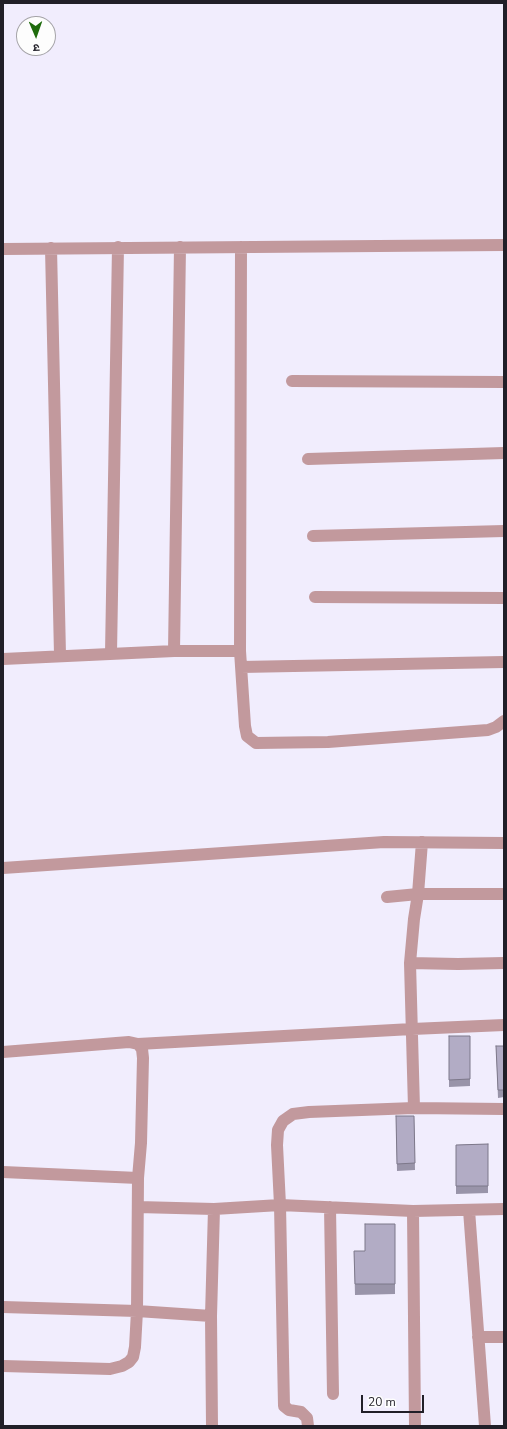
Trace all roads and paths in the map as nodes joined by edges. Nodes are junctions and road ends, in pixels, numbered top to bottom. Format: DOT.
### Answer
graph roads {
  1 [pos="504,245"];
  2 [pos="118,247"];
  3 [pos="180,247"];
  4 [pos="241,247"];
  5 [pos="51,248"];
  6 [pos="3,249"];
  7 [pos="292,381"];
  8 [pos="504,382"];
  9 [pos="504,453"];
  10 [pos="308,458"];
  11 [pos="504,531"];
  12 [pos="313,536"];
  13 [pos="315,597"];
  14 [pos="504,598"];
  15 [pos="174,651"];
  16 [pos="240,651"];
  17 [pos="111,653"];
  18 [pos="60,655"];
  19 [pos="3,659"];
  20 [pos="504,662"];
  21 [pos="241,667"];
  22 [pos="504,721"];
  23 [pos="422,842"];
  24 [pos="504,843"];
  25 [pos="3,868"];
  26 [pos="418,894"];
  27 [pos="504,894"];
  28 [pos="387,897"];
  29 [pos="410,963"];
  30 [pos="504,963"];
  31 [pos="504,1025"];
  32 [pos="412,1029"];
  33 [pos="138,1044"];
  34 [pos="3,1052"];
  35 [pos="414,1108"];
  36 [pos="504,1109"];
  37 [pos="3,1172"];
  38 [pos="138,1178"];
  39 [pos="280,1205"];
  40 [pos="138,1207"];
  41 [pos="330,1207"];
  42 [pos="214,1209"];
  43 [pos="504,1209"];
  44 [pos="469,1210"];
  45 [pos="413,1211"];
  46 [pos="3,1307"];
  47 [pos="137,1311"];
  48 [pos="211,1316"];
  49 [pos="478,1337"];
  50 [pos="504,1337"];
  51 [pos="3,1366"];
  52 [pos="333,1394"];
  53 [pos="212,1426"];
  54 [pos="308,1426"];
  55 [pos="415,1426"];
  56 [pos="485,1426"];
  1 -- 4 [label="street"];
  2 -- 3 [label="street"];
  2 -- 5 [label="street"];
  2 -- 17 [label="street"];
  3 -- 4 [label="street"];
  3 -- 15 [label="street"];
  4 -- 16 [label="street"];
  5 -- 6 [label="street"];
  5 -- 18 [label="street"];
  7 -- 8 [label="street"];
  9 -- 10 [label="street"];
  11 -- 12 [label="street"];
  13 -- 14 [label="street"];
  15 -- 16 [label="street"];
  15 -- 17 [label="street"];
  16 -- 21 [label="street"];
  17 -- 18 [label="street"];
  18 -- 19 [label="street"];
  20 -- 21 [label="street"];
  21 -- 22 [label="street"];
  23 -- 24 [label="street"];
  23 -- 25 [label="street"];
  23 -- 26 [label="street"];
  26 -- 27 [label="street"];
  26 -- 28 [label="street"];
  26 -- 29 [label="street"];
  29 -- 30 [label="street"];
  29 -- 32 [label="street"];
  31 -- 32 [label="street"];
  32 -- 33 [label="street"];
  32 -- 35 [label="street"];
  33 -- 34 [label="street"];
  33 -- 38 [label="street"];
  35 -- 36 [label="street"];
  35 -- 39 [label="street"];
  37 -- 38 [label="street"];
  38 -- 40 [label="street"];
  39 -- 41 [label="street"];
  39 -- 42 [label="street"];
  39 -- 54 [label="street"];
  40 -- 42 [label="street"];
  40 -- 47 [label="street"];
  41 -- 45 [label="street"];
  41 -- 52 [label="street"];
  42 -- 48 [label="street"];
  43 -- 44 [label="street"];
  44 -- 45 [label="street"];
  44 -- 49 [label="street"];
  45 -- 55 [label="street"];
  46 -- 47 [label="street"];
  47 -- 48 [label="street"];
  47 -- 51 [label="street"];
  48 -- 53 [label="street"];
  49 -- 50 [label="street"];
  49 -- 56 [label="street"];
}
